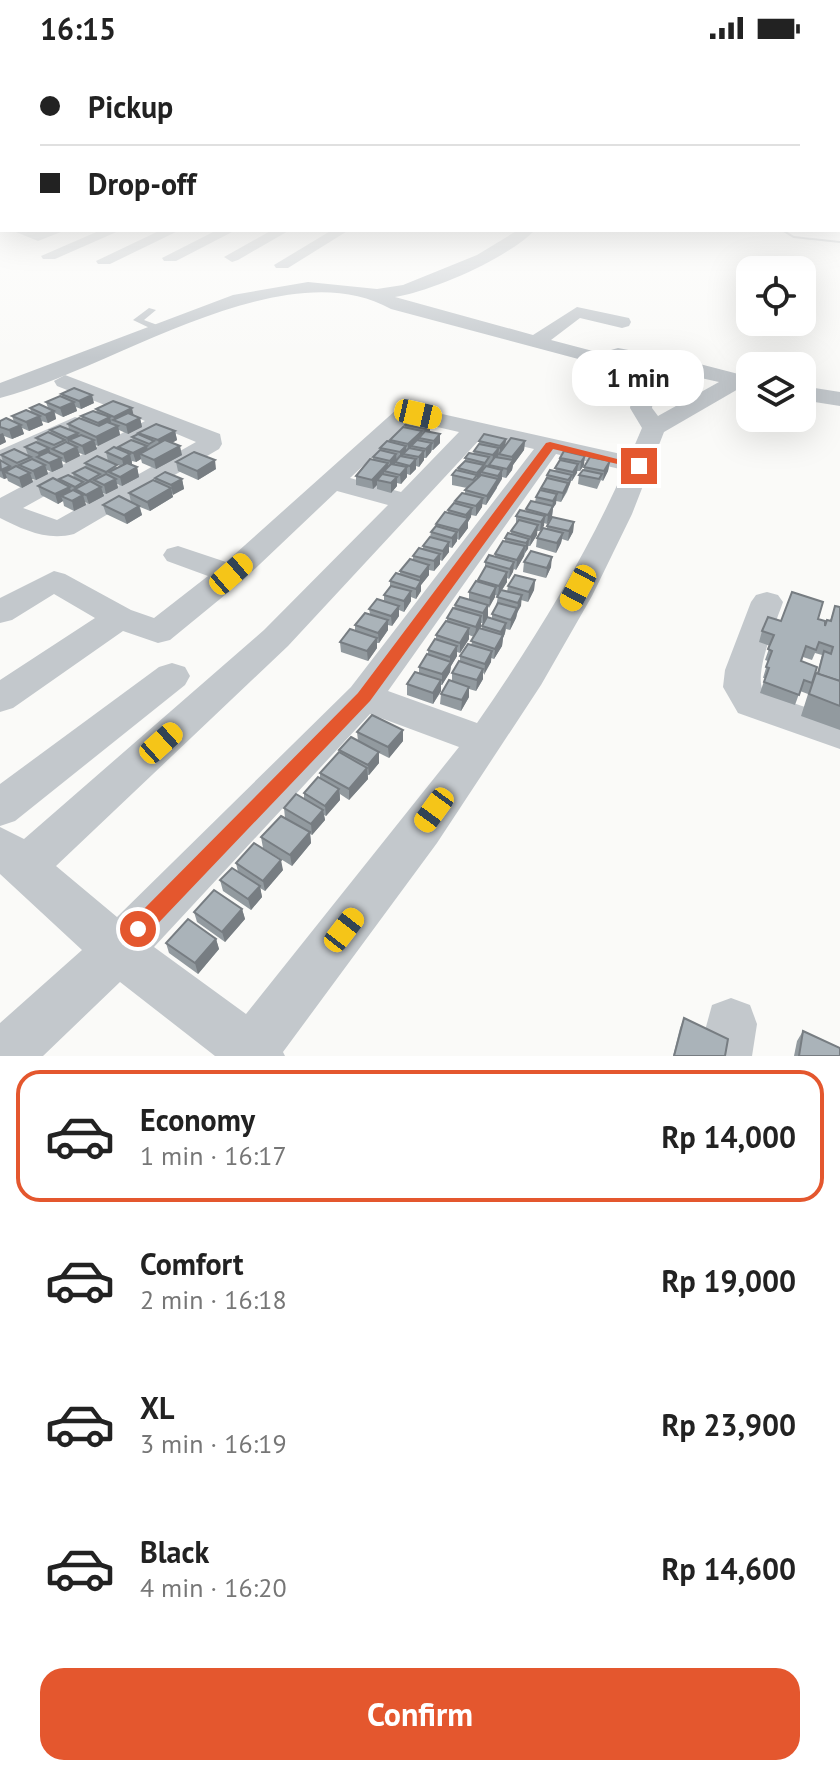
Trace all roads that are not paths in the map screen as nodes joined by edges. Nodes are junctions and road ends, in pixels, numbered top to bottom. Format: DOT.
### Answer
graph roads {
  1 [pos="468,265"];
  2 [pos="253,297"];
  3 [pos="387,300"];
  4 [pos="622,322"];
  5 [pos="545,335"];
  6 [pos="641,364"];
  7 [pos="736,380"];
  8 [pos="47,383"];
  9 [pos="736,386"];
  10 [pos="0,391"];
  11 [pos="816,395"];
  12 [pos="840,399"];
  13 [pos="120,403"];
  14 [pos="0,408"];
  15 [pos="164,420"];
  16 [pos="477,428"];
  17 [pos="654,428"];
  18 [pos="550,445"];
  19 [pos="0,460"];
  20 [pos="639,466"];
  21 [pos="333,482"];
  22 [pos="408,502"];
  23 [pos="1,507"];
  24 [pos="178,555"];
  25 [pos="231,574"];
  26 [pos="767,602"];
  27 [pos="0,612"];
  28 [pos="119,618"];
  29 [pos="172,676"];
  30 [pos="364,697"];
  31 [pos="0,698"];
  32 [pos="840,734"];
  33 [pos="484,741"];
  34 [pos="0,808"];
  35 [pos="12,857"];
  36 [pos="118,950"];
  37 [pos="254,1053"];
  38 [pos="4,1056"];
  1 -- 3 [label="street"];
  2 -- 3 [label="street"];
  2 -- 8 [label="street"];
  2 -- 8 [label="street"];
  3 -- 5 [label="street"];
  4 -- 5 [label="street"];
  5 -- 6 [label="street"];
  6 -- 7 [label="street"];
  6 -- 17 [label="street"];
  8 -- 10 [label="street"];
  8 -- 13 [label="street"];
  8 -- 14 [label="street"];
  9 -- 17 [label="street"];
  11 -- 12 [label="street"];
  13 -- 15 [label="street"];
  13 -- 19 [label="street"];
  15 -- 23 [label="street"];
  15 -- 23 [label="street"];
  16 -- 18 [label="street"];
  16 -- 21 [label="street"];
  16 -- 22 [label="street"];
  17 -- 20 [label="street"];
  18 -- 20 [label="street"];
  18 -- 30 [label="street"];
  20 -- 33 [label="street"];
  21 -- 22 [label="street"];
  21 -- 25 [label="street"];
  22 -- 35 [label="street"];
  24 -- 25 [label="street"];
  25 -- 28 [label="street"];
  26 -- 32 [label="street"];
  27 -- 28 [label="street"];
  28 -- 31 [label="street"];
  29 -- 34 [label="street"];
  30 -- 33 [label="street"];
  30 -- 36 [label="street"];
  33 -- 37 [label="street"];
  35 -- 36 [label="street"];
  36 -- 37 [label="street"];
  36 -- 38 [label="street"];
}
